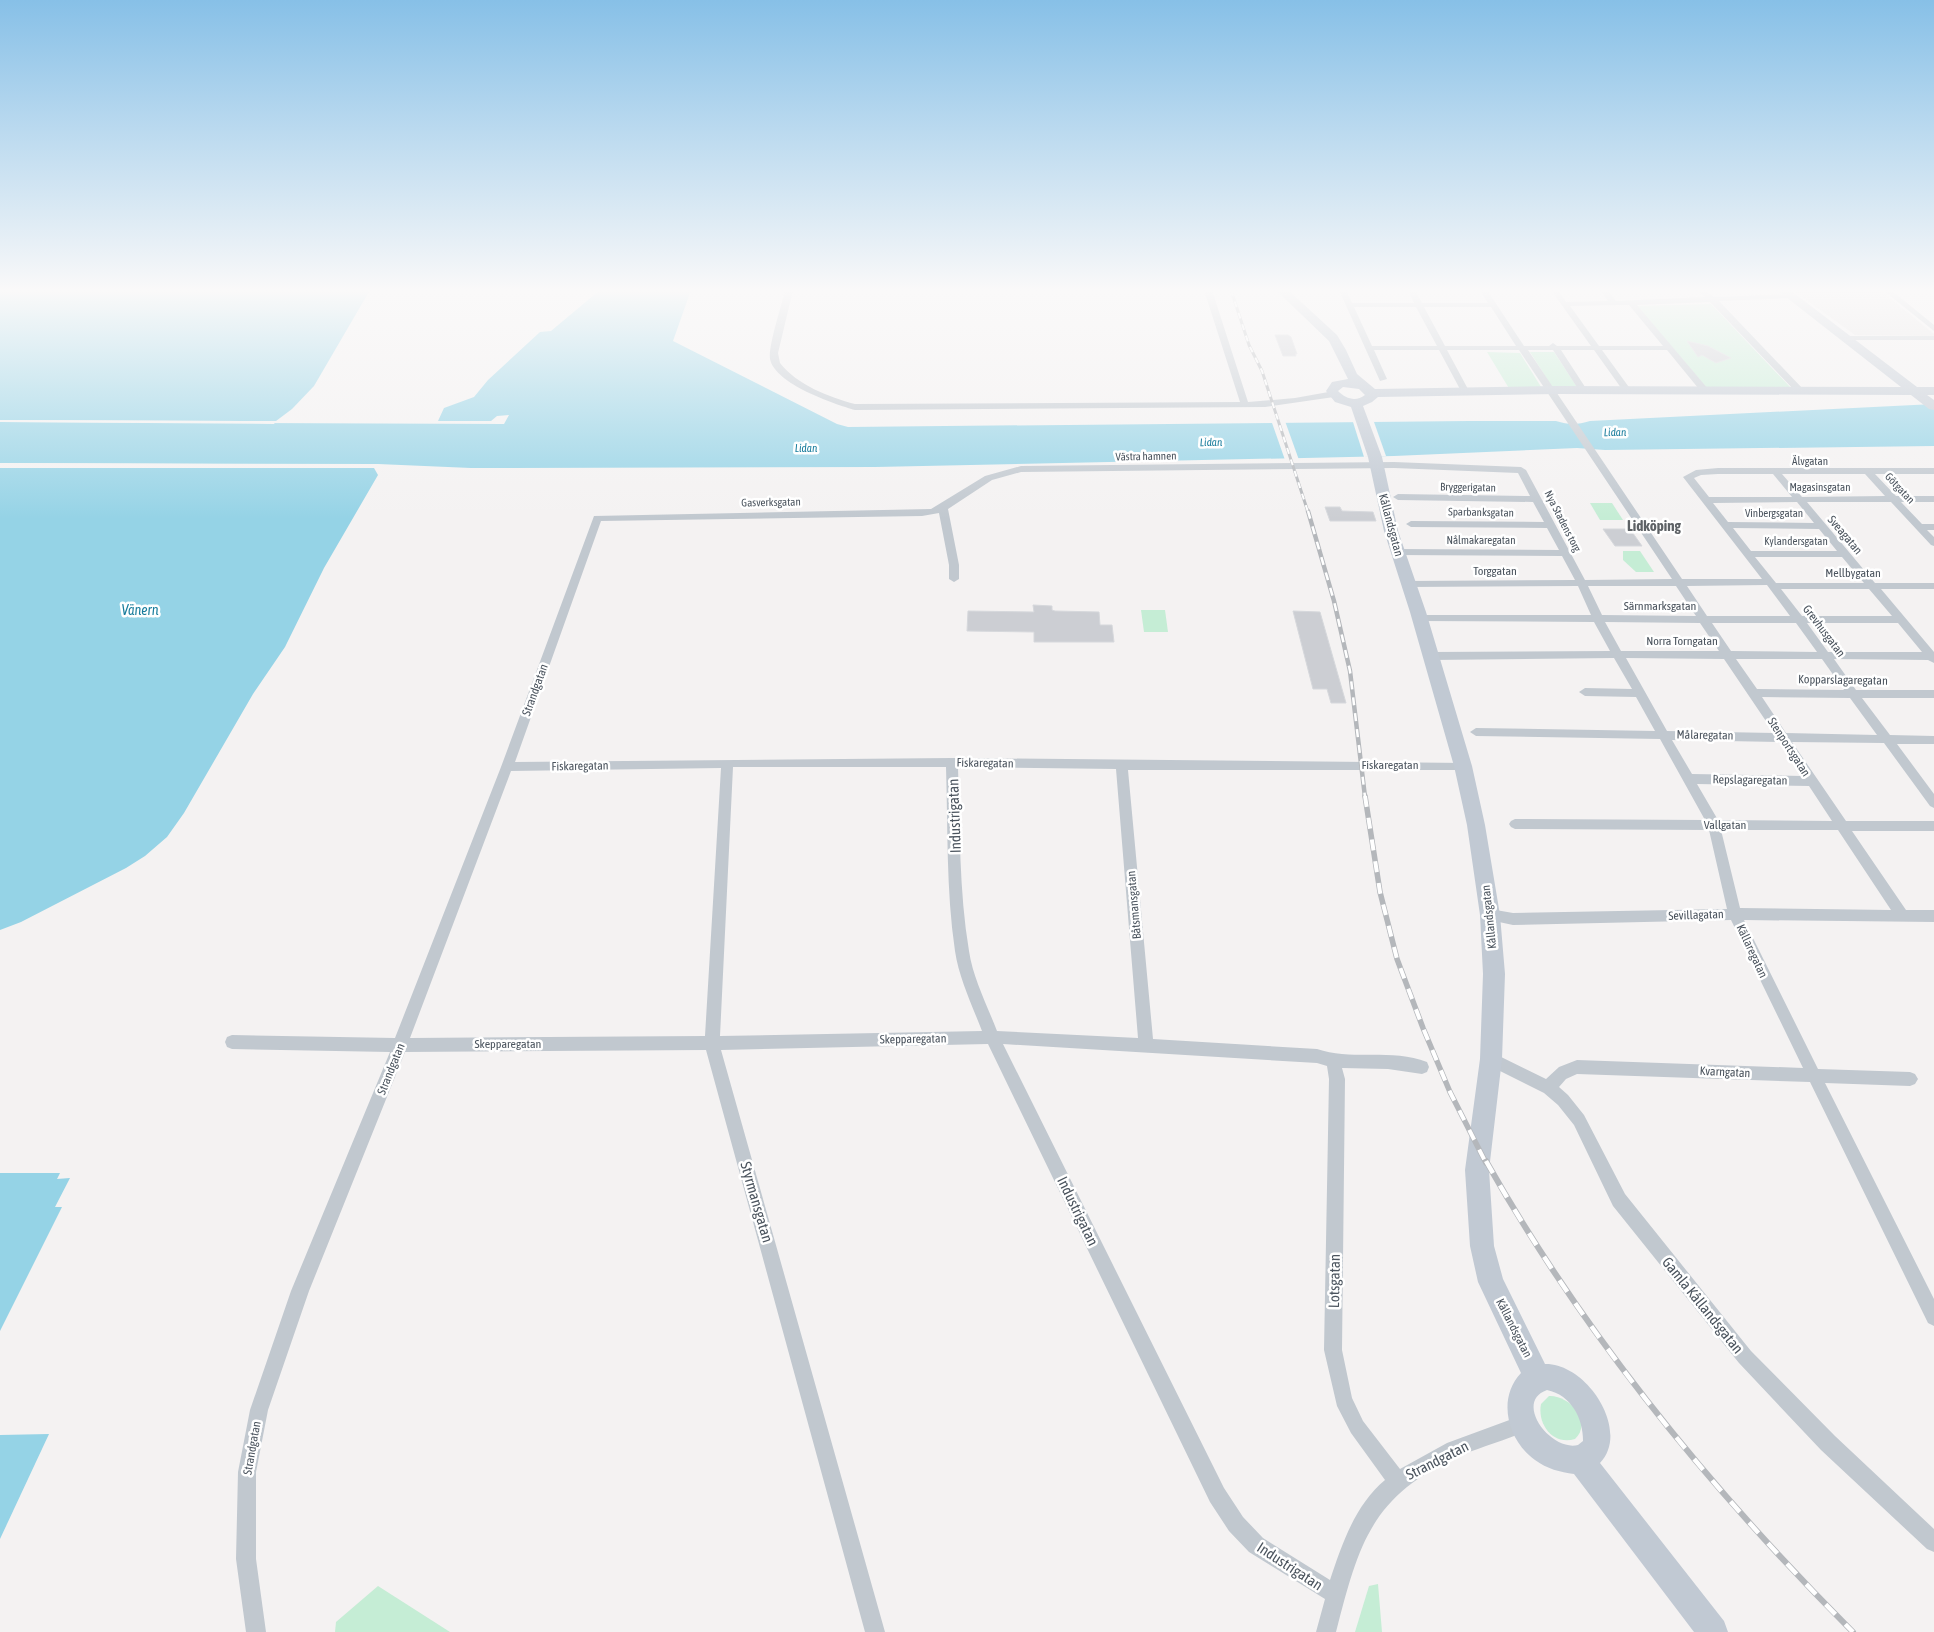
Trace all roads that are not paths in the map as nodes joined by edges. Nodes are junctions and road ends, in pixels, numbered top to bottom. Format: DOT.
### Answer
graph roads {
  1 [pos="778,366"];
  2 [pos="1233,366"];
  3 [pos="1336,366"];
  4 [pos="1348,366"];
  5 [pos="1377,366"];
  6 [pos="1452,366"];
  7 [pos="1534,366"];
  8 [pos="1567,366"];
  9 [pos="1610,366"];
  10 [pos="1685,366"];
  11 [pos="1776,366"];
  12 [pos="1885,366"];
  13 [pos="1383,379"];
  14 [pos="1360,384"];
  15 [pos="1337,389"];
  16 [pos="1549,390"];
  17 [pos="1583,390"];
  18 [pos="1627,390"];
  19 [pos="1465,391"];
  20 [pos="1800,391"];
  21 [pos="1706,392"];
  22 [pos="1372,393"];
  23 [pos="1927,397"];
  24 [pos="1356,403"];
  25 [pos="1245,404"];
  26 [pos="1376,461"];
  27 [pos="1522,470"];
  28 [pos="1934,471"];
  29 [pos="1776,472"];
  30 [pos="1868,472"];
  31 [pos="1688,477"];
  32 [pos="1398,497"];
  33 [pos="1538,499"];
  34 [pos="1893,499"];
  35 [pos="1934,499"];
  36 [pos="1706,500"];
  37 [pos="1800,500"];
  38 [pos="944,508"];
  39 [pos="598,516"];
  40 [pos="1411,524"];
  41 [pos="1551,525"];
  42 [pos="1726,525"];
  43 [pos="1822,526"];
  44 [pos="1919,527"];
  45 [pos="1934,527"];
  46 [pos="1934,543"];
  47 [pos="1397,552"];
  48 [pos="1565,553"];
  49 [pos="1747,554"];
  50 [pos="1845,554"];
  51 [pos="954,579"];
  52 [pos="1677,581"];
  53 [pos="1408,584"];
  54 [pos="1582,584"];
  55 [pos="1771,584"];
  56 [pos="1873,586"];
  57 [pos="1934,586"];
  58 [pos="1419,618"];
  59 [pos="1598,619"];
  60 [pos="1703,619"];
  61 [pos="1799,620"];
  62 [pos="1901,620"];
  63 [pos="1618,655"];
  64 [pos="1727,655"];
  65 [pos="1825,655"];
  66 [pos="1431,656"];
  67 [pos="1933,657"];
  68 [pos="1585,692"];
  69 [pos="1639,692"];
  70 [pos="1753,693"];
  71 [pos="1853,694"];
  72 [pos="1934,694"];
  73 [pos="1476,732"];
  74 [pos="1663,735"];
  75 [pos="1782,736"];
  76 [pos="1886,740"];
  77 [pos="1934,740"];
  78 [pos="952,762"];
  79 [pos="727,763"];
  80 [pos="1122,765"];
  81 [pos="1463,766"];
  82 [pos="507,767"];
  83 [pos="1688,779"];
  84 [pos="1811,781"];
  85 [pos="1934,803"];
  86 [pos="1515,824"];
  87 [pos="1714,825"];
  88 [pos="1841,826"];
  89 [pos="1934,826"];
  90 [pos="1735,914"];
  91 [pos="1490,915"];
  92 [pos="1902,916"];
  93 [pos="1934,916"];
  94 [pos="992,1037"];
  95 [pos="232,1042"];
  96 [pos="712,1043"];
  97 [pos="1146,1044"];
  98 [pos="400,1045"];
  99 [pos="1491,1059"];
  100 [pos="1334,1063"];
  101 [pos="1422,1067"];
  102 [pos="1815,1076"];
  103 [pos="1910,1079"];
  104 [pos="1549,1088"];
  105 [pos="1934,1317"];
  106 [pos="1538,1378"];
  107 [pos="1524,1424"];
  108 [pos="1580,1459"];
  109 [pos="1397,1481"];
  110 [pos="1934,1542"];
  111 [pos="1336,1595"];
  112 [pos="256,1632"];
  113 [pos="875,1632"];
  114 [pos="1326,1632"];
  115 [pos="1713,1632"];
  1 -- 25 [label="street"];
  2 -- 25 [label="street"];
  3 -- 15 [label="main road"];
  4 -- 14 [label="main road"];
  5 -- 13 [label="street"];
  6 -- 19 [label="street"];
  7 -- 16 [label="street, Stenportsgatan"];
  8 -- 17 [label="street"];
  9 -- 18 [label="street"];
  10 -- 21 [label="street"];
  11 -- 20 [label="street"];
  12 -- 23 [label="main road"];
  14 -- 15 [label="main road"];
  14 -- 22 [label="main road"];
  15 -- 24 [label="main road"];
  15 -- 25 [label="street"];
  16 -- 17 [label="main road"];
  16 -- 19 [label="main road"];
  16 -- 52 [label="street, Stenportsgatan"];
  17 -- 18 [label="main road"];
  18 -- 21 [label="main road"];
  19 -- 22 [label="main road"];
  20 -- 21 [label="main road"];
  20 -- 23 [label="main road"];
  22 -- 24 [label="main road"];
  24 -- 26 [label="main road, Kållandsgatan"];
  26 -- 27 [label="street, Västra hamnen"];
  26 -- 38 [label="street, Västra hamnen"];
  26 -- 47 [label="main road, Kållandsgatan"];
  27 -- 33 [label="street, Nya Stadens torg"];
  28 -- 30 [label="street, Älvgatan"];
  29 -- 30 [label="street, Älvgatan"];
  29 -- 31 [label="street, Älvgatan"];
  29 -- 37 [label="street, Sveagatan"];
  30 -- 34 [label="street, Götgatan"];
  31 -- 36 [label="street, Grevhusgatan"];
  32 -- 33 [label="street, Bryggerigatan"];
  33 -- 41 [label="street, Nya Stadens torg"];
  34 -- 35 [label="street, Magasinsgatan"];
  34 -- 37 [label="street, Magasinsgatan"];
  34 -- 44 [label="street, Götgatan"];
  36 -- 37 [label="street, Magasinsgatan"];
  36 -- 42 [label="street, Grevhusgatan"];
  37 -- 43 [label="street, Sveagatan"];
  38 -- 39 [label="street, Gasverksgatan"];
  38 -- 51 [label="street"];
  39 -- 82 [label="street, Strandgatan"];
  40 -- 41 [label="street, Sparbanksgatan"];
  41 -- 48 [label="street, Nya Stadens torg"];
  42 -- 43 [label="street, Vinbergsgatan"];
  42 -- 49 [label="street, Grevhusgatan"];
  43 -- 50 [label="street, Sveagatan"];
  44 -- 45 [label="street"];
  44 -- 46 [label="street, Götgatan"];
  47 -- 48 [label="street, Nålmakaregatan"];
  47 -- 53 [label="main road, Kållandsgatan"];
  48 -- 54 [label="street, Nya Stadens torg"];
  49 -- 50 [label="street, Kylandersgatan"];
  49 -- 55 [label="street, Grevhusgatan"];
  50 -- 56 [label="street, Sveagatan"];
  52 -- 54 [label="street, Torggatan"];
  52 -- 55 [label="street, Mellbygatan"];
  52 -- 60 [label="street, Stenportsgatan"];
  53 -- 54 [label="street, Torggatan"];
  53 -- 58 [label="main road, Kållandsgatan"];
  54 -- 59 [label="street, Källaregatan"];
  55 -- 56 [label="street, Mellbygatan"];
  55 -- 61 [label="street, Grevhusgatan"];
  56 -- 57 [label="street, Mellbygatan"];
  56 -- 62 [label="street, Sveagatan"];
  58 -- 59 [label="street, Särnmarksgatan"];
  58 -- 66 [label="main road, Kållandsgatan"];
  59 -- 60 [label="street, Särnmarksgatan"];
  59 -- 63 [label="street, Källaregatan"];
  60 -- 61 [label="street, Särnmarksgatan"];
  60 -- 64 [label="street, Stenportsgatan"];
  61 -- 62 [label="street, Särnmarksgatan"];
  61 -- 65 [label="street, Grevhusgatan"];
  62 -- 67 [label="street, Sveagatan"];
  63 -- 64 [label="street, Norra Torngatan"];
  63 -- 66 [label="street, Norra Torngatan"];
  63 -- 69 [label="street, Källaregatan"];
  64 -- 65 [label="street, Norra Torngatan"];
  64 -- 70 [label="street, Stenportsgatan"];
  65 -- 67 [label="street, Norra Torngatan"];
  65 -- 71 [label="street, Grevhusgatan"];
  66 -- 81 [label="main road, Kållandsgatan"];
  68 -- 69 [label="street"];
  69 -- 74 [label="street, Källaregatan"];
  70 -- 71 [label="street, Kopparslagaregatan"];
  70 -- 75 [label="street, Stenportsgatan"];
  71 -- 72 [label="street, Kopparslagaregatan"];
  71 -- 76 [label="street, Grevhusgatan"];
  73 -- 74 [label="street, Målaregatan"];
  74 -- 75 [label="street, Målaregatan"];
  74 -- 83 [label="street, Källaregatan"];
  75 -- 76 [label="street, Målaregatan"];
  75 -- 84 [label="street, Stenportsgatan"];
  76 -- 77 [label="street, Målaregatan"];
  76 -- 85 [label="street, Grevhusgatan"];
  78 -- 79 [label="street, Fiskaregatan"];
  78 -- 80 [label="street, Fiskaregatan"];
  78 -- 94 [label="street, Industrigatan"];
  79 -- 82 [label="street, Fiskaregatan"];
  79 -- 96 [label="street, Styrmansgatan"];
  80 -- 81 [label="street, Fiskaregatan"];
  80 -- 97 [label="street, Båtsmansgatan"];
  81 -- 91 [label="main road, Kållandsgatan"];
  82 -- 98 [label="street, Strandgatan"];
  83 -- 84 [label="street, Repslagaregatan"];
  83 -- 87 [label="street, Källaregatan"];
  84 -- 88 [label="street, Stenportsgatan"];
  86 -- 87 [label="street, Vallgatan"];
  87 -- 88 [label="street, Vallgatan"];
  87 -- 90 [label="street, Källaregatan"];
  88 -- 89 [label="street, Vallgatan"];
  88 -- 92 [label="street, Stenportsgatan"];
  90 -- 91 [label="street, Sevillagatan"];
  90 -- 92 [label="street, Sevillagatan"];
  90 -- 102 [label="street, Källaregatan"];
  91 -- 99 [label="main road, Kållandsgatan"];
  92 -- 93 [label="street, Sevillagatan"];
  94 -- 96 [label="street, Skepparegatan"];
  94 -- 97 [label="street, Skepparegatan"];
  94 -- 111 [label="street, Industrigatan"];
  95 -- 98 [label="street, Skepparegatan"];
  96 -- 98 [label="street, Skepparegatan"];
  96 -- 113 [label="street, Styrmansgatan"];
  97 -- 100 [label="street, Skepparegatan"];
  98 -- 112 [label="street, Strandgatan"];
  99 -- 104 [label="street, Gamla Kållandsgatan"];
  99 -- 106 [label="main road, Kållandsgatan"];
  100 -- 101 [label="street, Skepparegatan"];
  100 -- 109 [label="street, Lotsgatan"];
  102 -- 103 [label="street, Kvarngatan"];
  102 -- 104 [label="street, Kvarngatan"];
  102 -- 105 [label="street, Källaregatan"];
  104 -- 110 [label="street, Gamla Kållandsgatan"];
  106 -- 107 [label="main road"];
  106 -- 108 [label="main road"];
  107 -- 108 [label="main road"];
  107 -- 109 [label="street, Strandgatan"];
  108 -- 115 [label="main road"];
  109 -- 111 [label="street, Strandgatan"];
  111 -- 114 [label="street, Strandgatan"];
}
